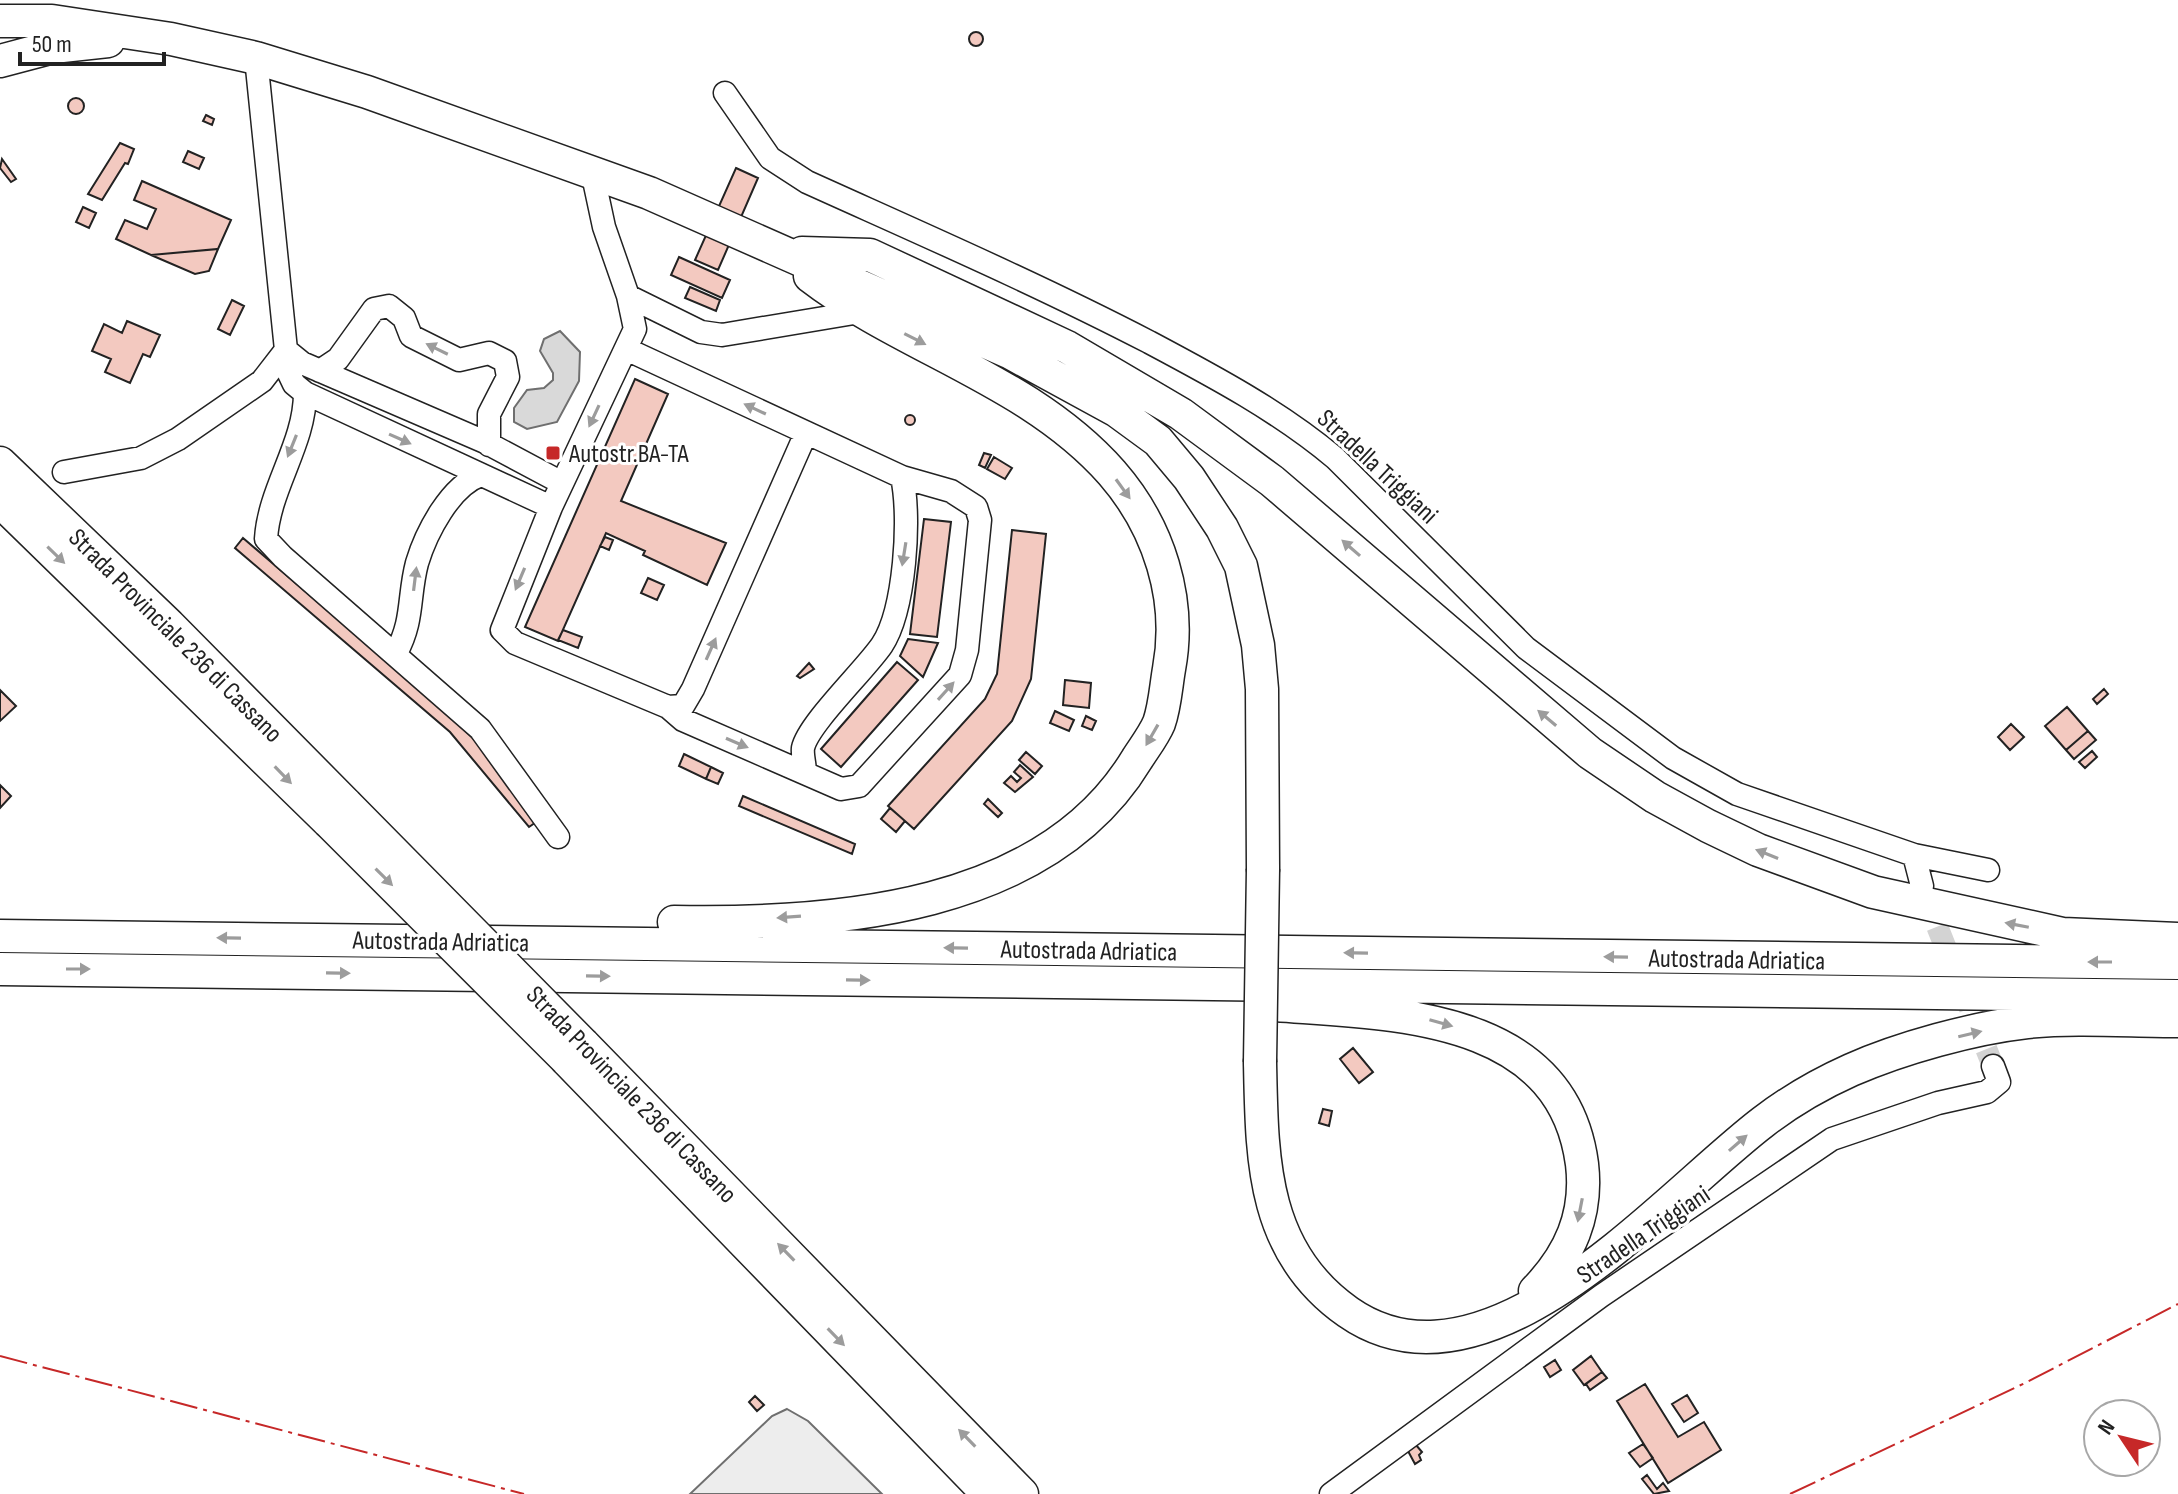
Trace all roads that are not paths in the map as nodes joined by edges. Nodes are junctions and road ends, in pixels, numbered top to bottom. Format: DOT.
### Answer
graph roads {
  1 [pos="0,5"];
  2 [pos="0,21"];
  3 [pos="171,39"];
  4 [pos="256,58"];
  5 [pos="0,61"];
  6 [pos="725,93"];
  7 [pos="592,171"];
  8 [pos="779,252"];
  9 [pos="628,296"];
  10 [pos="860,312"];
  11 [pos="626,349"];
  12 [pos="286,350"];
  13 [pos="320,371"];
  14 [pos="305,393"];
  15 [pos="806,433"];
  16 [pos="0,443"];
  17 [pos="489,445"];
  18 [pos="0,463"];
  19 [pos="64,472"];
  20 [pos="481,475"];
  21 [pos="902,477"];
  22 [pos="562,483"];
  23 [pos="0,501"];
  24 [pos="551,507"];
  25 [pos="169,625"];
  26 [pos="396,653"];
  27 [pos="668,707"];
  28 [pos="805,772"];
  29 [pos="338,813"];
  30 [pos="558,837"];
  31 [pos="1914,855"];
  32 [pos="1988,870"];
  33 [pos="1922,886"];
  34 [pos="0,936"];
  35 [pos="2178,939"];
  36 [pos="363,941"];
  37 [pos="2178,963"];
  38 [pos="0,969"];
  39 [pos="945,982"];
  40 [pos="2178,996"];
  41 [pos="2178,1021"];
  42 [pos="575,1052"];
  43 [pos="1993,1066"];
  44 [pos="1496,1324"];
  45 [pos="988,1494"];
  46 [pos="1022,1494"];
  47 [pos="1331,1494"];
  1 -- 3 [label="highway"];
  2 -- 3 [label="highway"];
  3 -- 4 [label="highway"];
  3 -- 5 [label="highway"];
  4 -- 7 [label="highway"];
  4 -- 12 [label="street"];
  6 -- 31 [label="street, Stradella Triggiani"];
  7 -- 8 [label="highway"];
  7 -- 9 [label="street"];
  8 -- 10 [label="highway"];
  35 -- 8 [label="highway, one-way"];
  8 -- 44 [label="highway, bridge"];
  9 -- 10 [label="street"];
  9 -- 11 [label="street"];
  10 -- 36 [label="highway, one-way"];
  15 -- 11 [label="street, one-way"];
  11 -- 22 [label="street, one-way"];
  12 -- 13 [label="street"];
  12 -- 14 [label="street"];
  12 -- 19 [label="street"];
  13 -- 17 [label="street"];
  17 -- 13 [label="street, one-way"];
  14 -- 20 [label="street, one-way"];
  14 -- 26 [label="street, one-way"];
  15 -- 21 [label="street"];
  27 -- 15 [label="street, one-way"];
  16 -- 25 [label="highway"];
  17 -- 22 [label="street"];
  18 -- 25 [label="highway, Strada Provinciale 236 di Cassano"];
  20 -- 24 [label="street"];
  26 -- 20 [label="street, one-way"];
  21 -- 28 [label="street, one-way"];
  28 -- 21 [label="street, one-way"];
  22 -- 24 [label="street"];
  23 -- 29 [label="highway, Strada Provinciale 236 di Cassano, one-way"];
  24 -- 27 [label="street, one-way"];
  25 -- 29 [label="highway, Strada Provinciale 236 di Cassano"];
  26 -- 30 [label="street"];
  27 -- 28 [label="street, one-way"];
  29 -- 42 [label="highway, Strada Provinciale 236 di Cassano, bridge"];
  31 -- 32 [label="street, Stradella Triggiani"];
  31 -- 33 [label="street"];
  36 -- 34 [label="highway, Autostrada Adriatica, one-way"];
  37 -- 36 [label="highway, Autostrada Adriatica, one-way"];
  38 -- 39 [label="highway, Autostrada Adriatica, one-way"];
  39 -- 40 [label="highway, Autostrada Adriatica"];
  39 -- 44 [label="highway, one-way"];
  44 -- 41 [label="highway, one-way"];
  42 -- 45 [label="highway, Strada Provinciale 236 di Cassano, one-way"];
  46 -- 42 [label="highway, Strada Provinciale 236 di Cassano, one-way"];
  43 -- 47 [label="street, Stradella Triggiani"];
}
